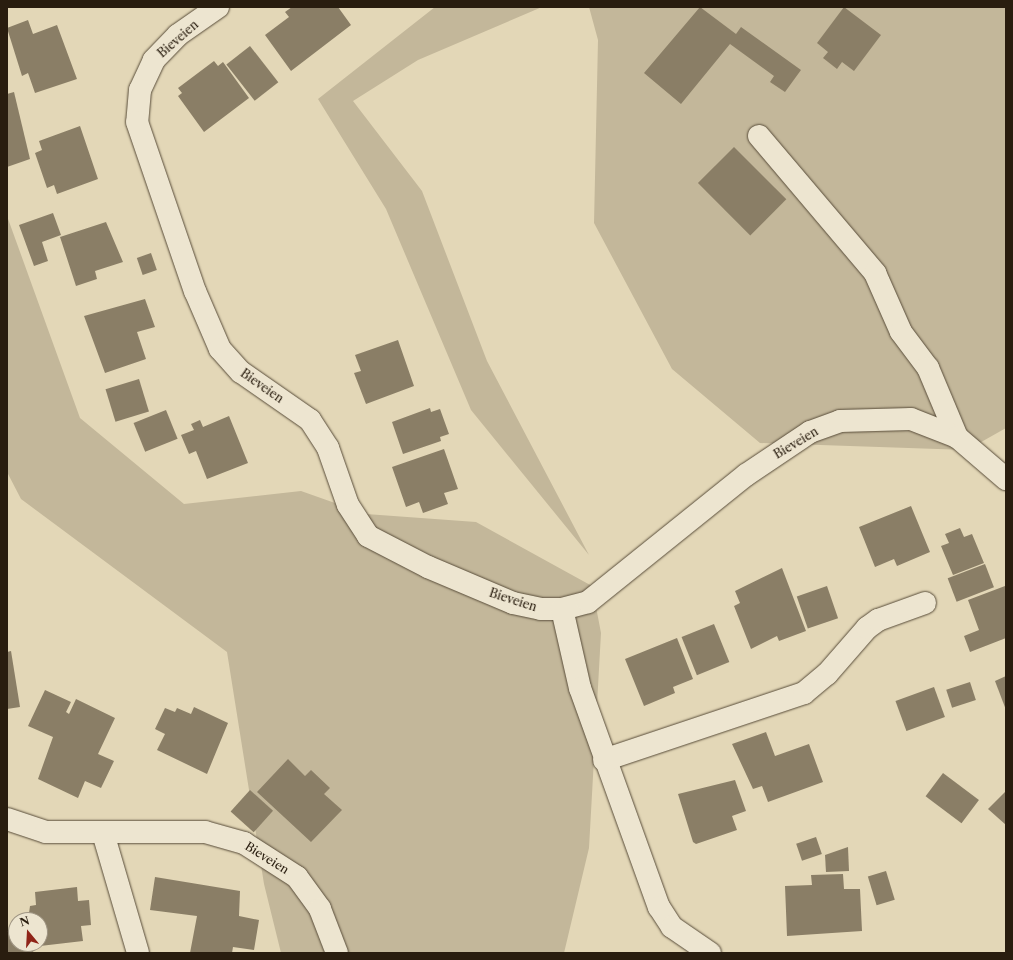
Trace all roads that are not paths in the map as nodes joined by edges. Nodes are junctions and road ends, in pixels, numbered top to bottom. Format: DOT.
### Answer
graph roads {
  1 [pos="218,7"];
  2 [pos="759,136"];
  3 [pos="956,437"];
  4 [pos="1006,479"];
  5 [pos="925,603"];
  6 [pos="562,609"];
  7 [pos="604,760"];
  8 [pos="7,819"];
  9 [pos="103,833"];
  10 [pos="138,953"];
  11 [pos="337,953"];
  12 [pos="710,953"];
  1 -- 6 [label="street, Bieveien"];
  2 -- 3 [label="street, Bieveien"];
  3 -- 4 [label="street, Bieveien"];
  3 -- 6 [label="street, Bieveien"];
  5 -- 7 [label="street"];
  6 -- 7 [label="street"];
  7 -- 12 [label="street"];
  8 -- 9 [label="street, Bieveien"];
  9 -- 10 [label="street"];
  9 -- 11 [label="street, Bieveien"];
}
